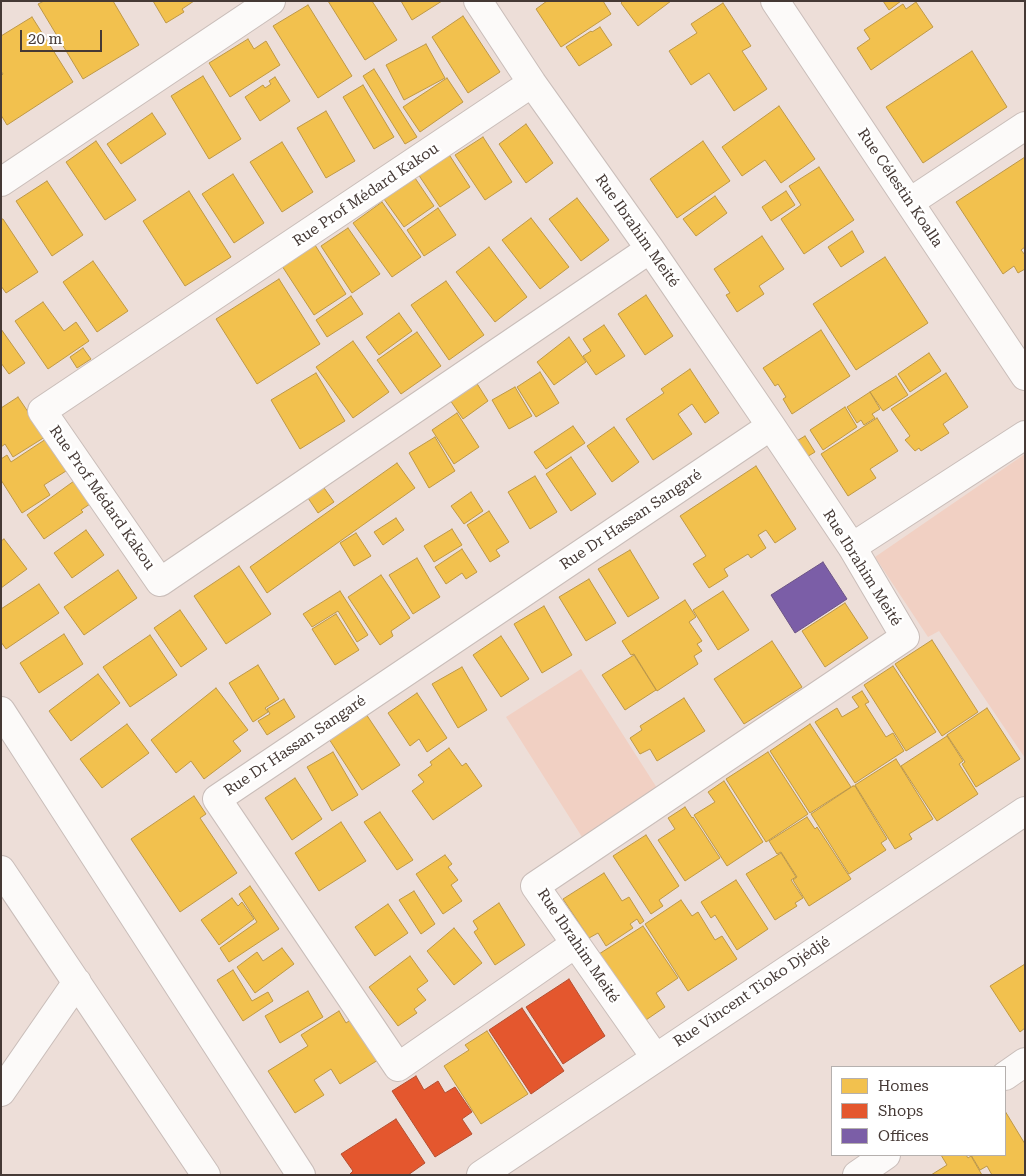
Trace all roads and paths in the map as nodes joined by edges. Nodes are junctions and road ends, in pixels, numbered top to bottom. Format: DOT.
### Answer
graph roads {
  1 [pos="271,1"];
  2 [pos="478,1"];
  3 [pos="775,1"];
  4 [pos="532,83"];
  5 [pos="1025,126"];
  6 [pos="1,182"];
  7 [pos="910,202"];
  8 [pos="650,249"];
  9 [pos="1025,376"];
  10 [pos="771,426"];
  11 [pos="1025,435"];
  12 [pos="852,547"];
  13 [pos="1,711"];
  14 [pos="1024,813"];
  15 [pos="1,870"];
  16 [pos="575,944"];
  17 [pos="77,982"];
  18 [pos="649,1048"];
  19 [pos="1025,1062"];
  20 [pos="1006,1075"];
  21 [pos="1,1092"];
  22 [pos="884,1156"];
  23 [pos="206,1175"];
  24 [pos="301,1175"];
  25 [pos="481,1175"];
  26 [pos="856,1175"];
  1 -- 6 [label="street"];
  2 -- 4 [label="street, Rue Ibrahim Meité"];
  3 -- 7 [label="street, Rue Célestin Koalla"];
  4 -- 8 [label="street, Rue Ibrahim Meité"];
  4 -- 8 [label="street, Rue Prof Médard Kakou"];
  5 -- 7 [label="street"];
  7 -- 9 [label="street, Rue Célestin Koalla"];
  8 -- 10 [label="street, Rue Ibrahim Meité"];
  10 -- 12 [label="street, Rue Ibrahim Meité"];
  10 -- 16 [label="street, Rue Dr Hassan Sangaré"];
  11 -- 12 [label="street"];
  12 -- 16 [label="street, Rue Ibrahim Meité"];
  13 -- 24 [label="street"];
  14 -- 18 [label="street, Rue Vincent Tioko Djédjé"];
  15 -- 17 [label="street"];
  16 -- 18 [label="street, Rue Ibrahim Meité"];
  17 -- 21 [label="street"];
  17 -- 23 [label="street"];
  18 -- 25 [label="street, Rue Vincent Tioko Djédjé"];
  19 -- 20 [label="street"];
  22 -- 26 [label="street"];
}
